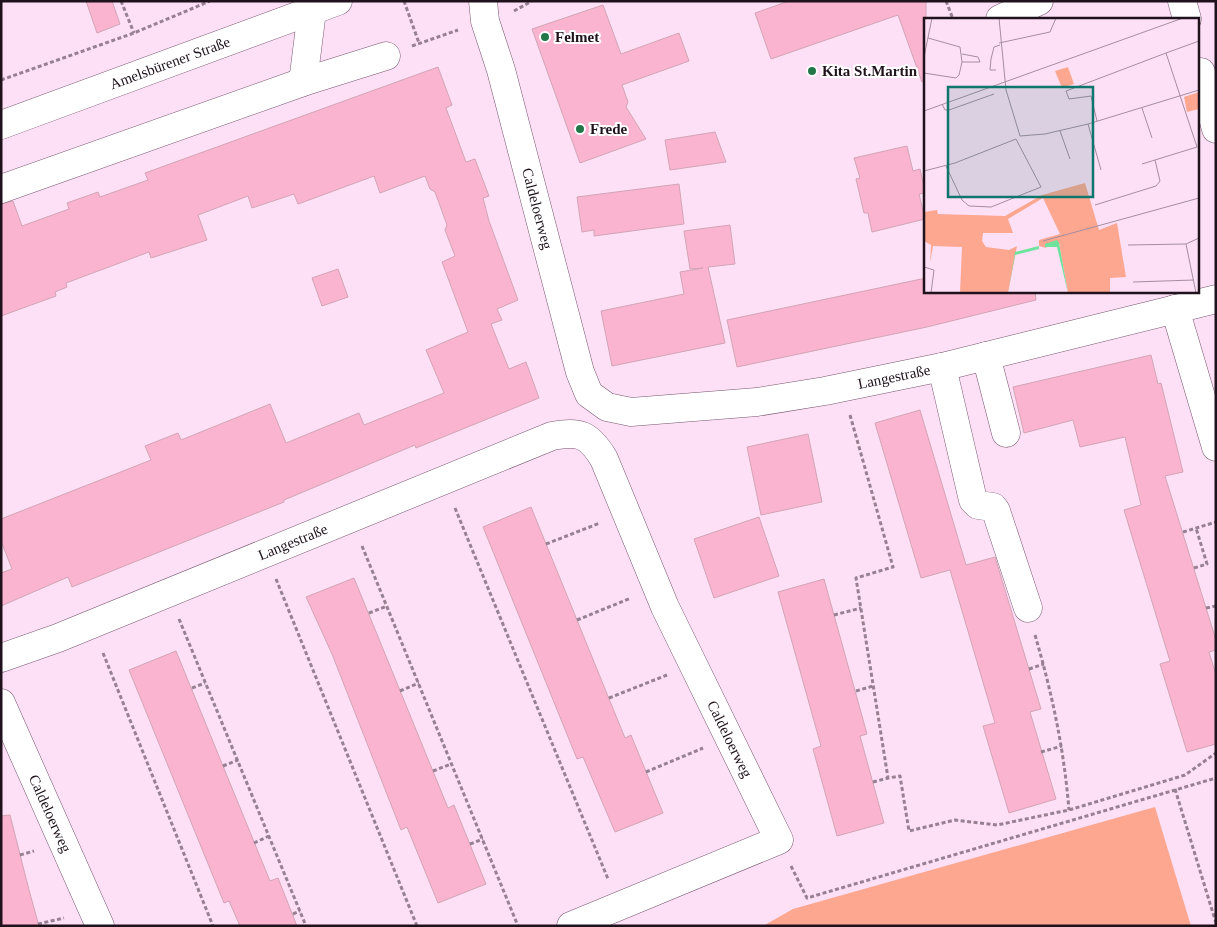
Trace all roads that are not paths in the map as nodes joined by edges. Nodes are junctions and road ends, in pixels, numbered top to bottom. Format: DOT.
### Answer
graph roads {
  1 [pos="338,1"];
  2 [pos="483,1"];
  3 [pos="1040,1"];
  4 [pos="1182,1"];
  5 [pos="312,11"];
  6 [pos="1002,18"];
  7 [pos="1187,18"];
  8 [pos="386,56"];
  9 [pos="1200,73"];
  10 [pos="303,82"];
  11 [pos="1,125"];
  12 [pos="1216,129"];
  13 [pos="1,189"];
  14 [pos="1216,299"];
  15 [pos="1175,309"];
  16 [pos="986,356"];
  17 [pos="942,367"];
  18 [pos="607,407"];
  19 [pos="1006,433"];
  20 [pos="584,435"];
  21 [pos="1216,447"];
  22 [pos="1028,608"];
  23 [pos="1,658"];
  24 [pos="1,703"];
  25 [pos="100,926"];
  26 [pos="571,926"];
  1 -- 5 [label="street, Amelsbürener Straße"];
  2 -- 18 [label="street, Caldeloerweg"];
  3 -- 6 [label="street"];
  4 -- 7 [label="street"];
  5 -- 10 [label="street"];
  5 -- 11 [label="street, Amelsbürener Straße"];
  8 -- 10 [label="street"];
  9 -- 12 [label="street"];
  10 -- 13 [label="street"];
  14 -- 15 [label="street, Langestraße"];
  15 -- 16 [label="street, Langestraße"];
  15 -- 21 [label="street"];
  16 -- 17 [label="street, Langestraße"];
  16 -- 19 [label="street"];
  17 -- 18 [label="street, Langestraße"];
  17 -- 22 [label="street"];
  20 -- 23 [label="street, Langestraße"];
  20 -- 26 [label="street, Caldeloerweg"];
  24 -- 25 [label="street, Caldeloerweg"];
}
